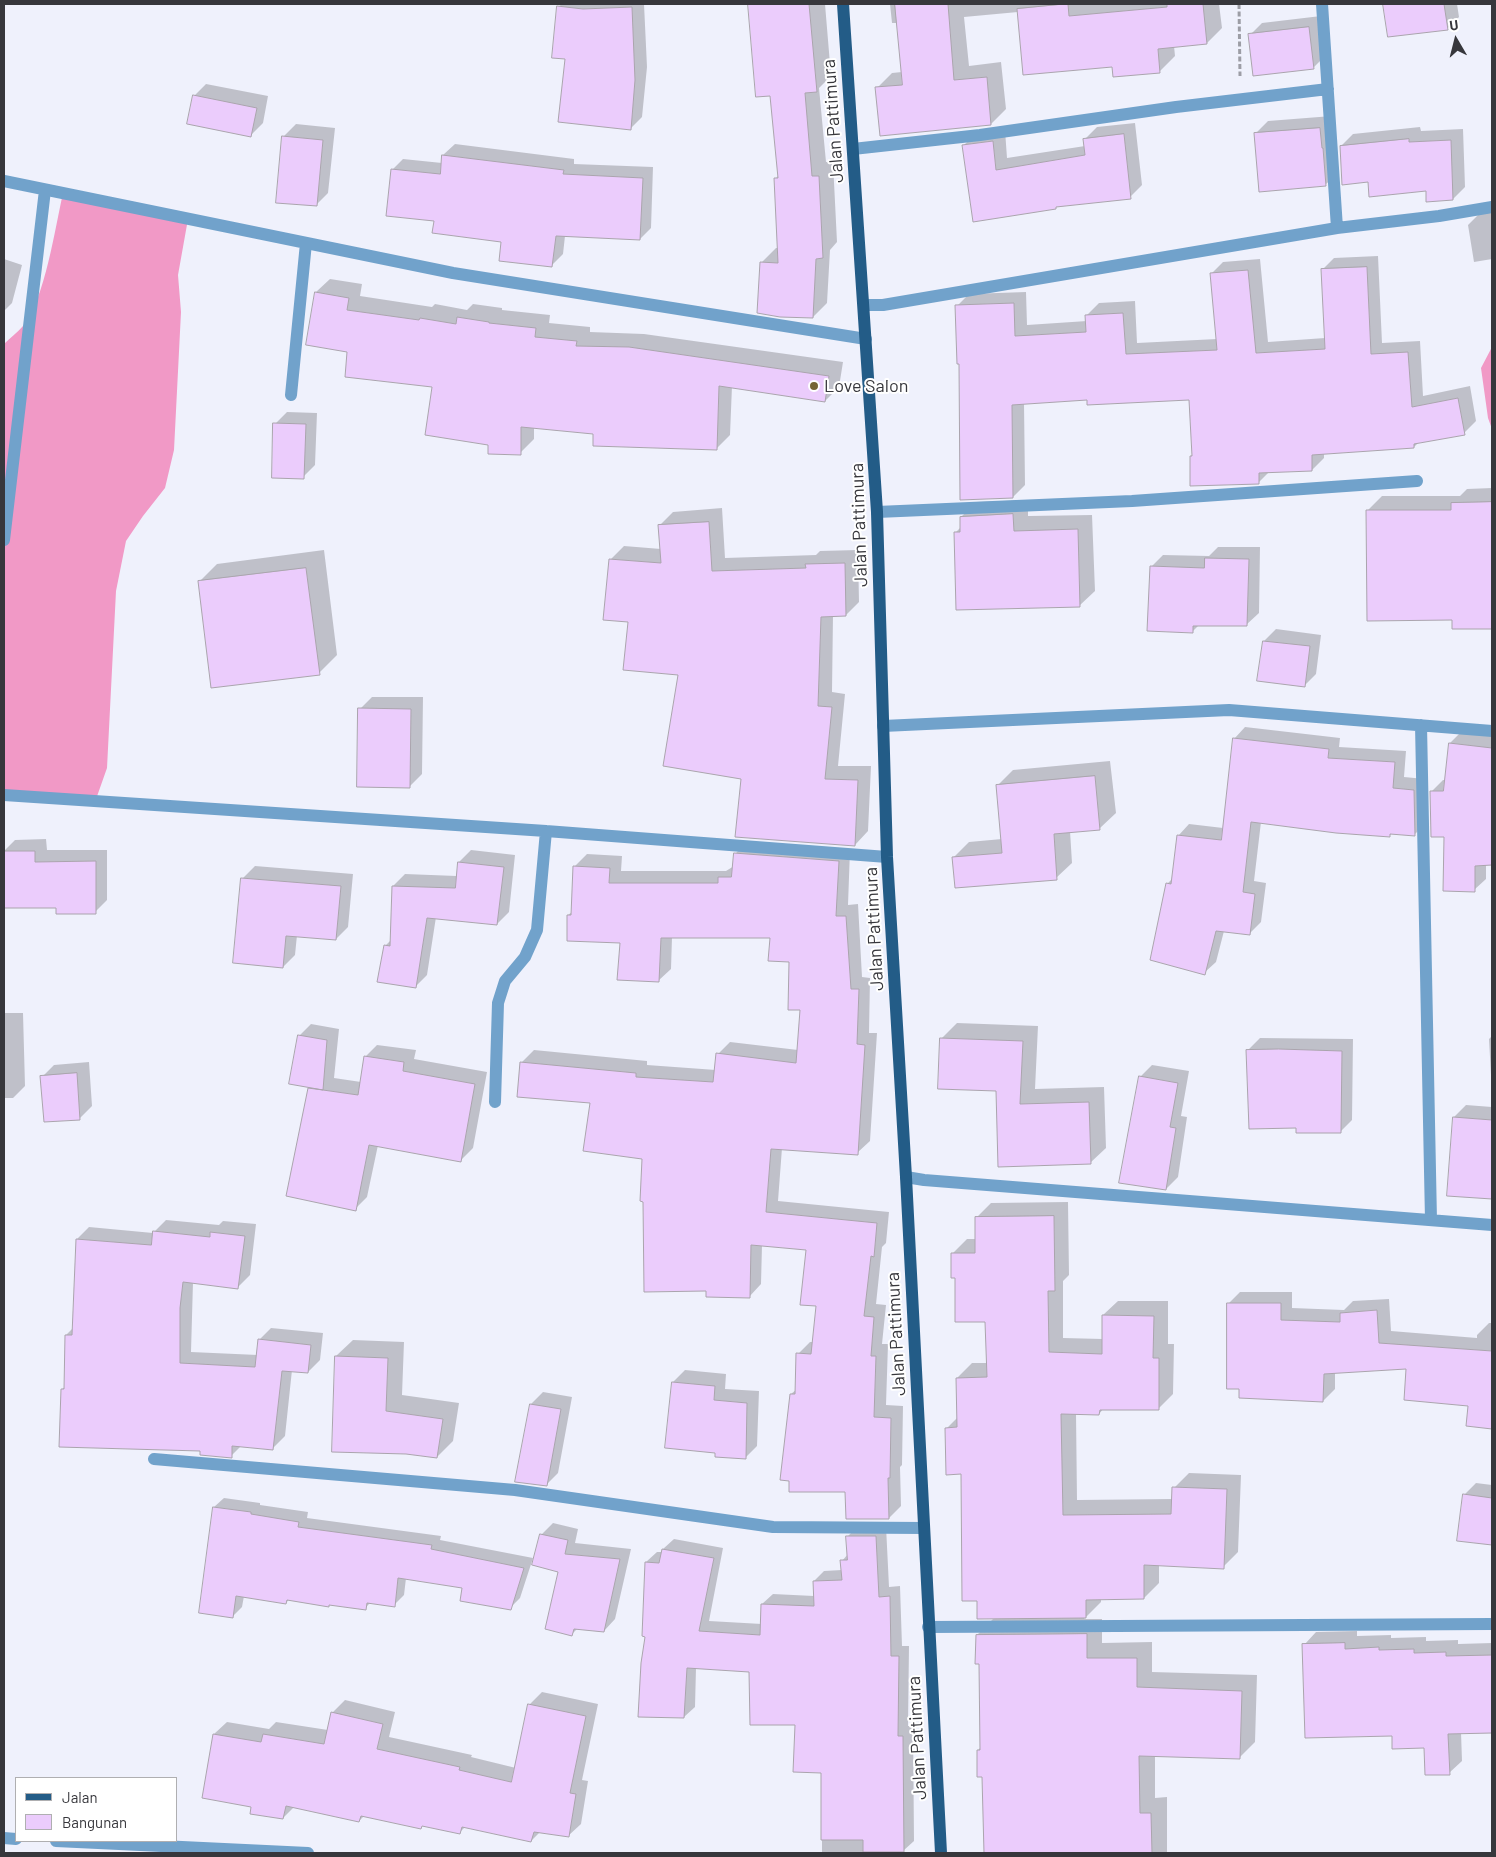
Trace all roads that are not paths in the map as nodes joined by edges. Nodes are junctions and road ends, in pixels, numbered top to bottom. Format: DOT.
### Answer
graph roads {
  1 [pos="843,4"];
  2 [pos="1322,4"];
  3 [pos="1328,89"];
  4 [pos="853,149"];
  5 [pos="4,182"];
  6 [pos="44,190"];
  7 [pos="1492,206"];
  8 [pos="1337,228"];
  9 [pos="306,243"];
  10 [pos="864,305"];
  11 [pos="866,339"];
  12 [pos="291,395"];
  13 [pos="1417,481"];
  14 [pos="877,512"];
  15 [pos="4,540"];
  16 [pos="1422,725"];
  17 [pos="883,726"];
  18 [pos="1492,731"];
  19 [pos="4,795"];
  20 [pos="546,831"];
  21 [pos="887,857"];
  22 [pos="495,1102"];
  23 [pos="906,1177"];
  24 [pos="1431,1220"];
  25 [pos="1492,1225"];
  26 [pos="154,1458"];
  27 [pos="923,1528"];
  28 [pos="1492,1624"];
  29 [pos="928,1627"];
  30 [pos="77,1842"];
  31 [pos="308,1853"];
  32 [pos="940,1853"];
  1 -- 4 [label="main road, Jalan Pattimura"];
  2 -- 3 [label="street"];
  3 -- 4 [label="street"];
  3 -- 8 [label="street"];
  4 -- 10 [label="main road, Jalan Pattimura"];
  5 -- 6 [label="street"];
  6 -- 9 [label="street"];
  6 -- 15 [label="street"];
  7 -- 8 [label="street"];
  8 -- 10 [label="street"];
  9 -- 11 [label="street"];
  9 -- 12 [label="street"];
  10 -- 11 [label="main road, Jalan Pattimura"];
  11 -- 14 [label="main road, Jalan Pattimura"];
  13 -- 14 [label="street"];
  14 -- 17 [label="main road, Jalan Pattimura"];
  16 -- 17 [label="street"];
  16 -- 18 [label="street"];
  16 -- 24 [label="street"];
  17 -- 21 [label="main road, Jalan Pattimura"];
  19 -- 20 [label="street"];
  20 -- 21 [label="street"];
  20 -- 22 [label="street"];
  21 -- 23 [label="main road, Jalan Pattimura"];
  23 -- 24 [label="street"];
  23 -- 27 [label="main road, Jalan Pattimura"];
  24 -- 25 [label="street"];
  26 -- 27 [label="street"];
  27 -- 29 [label="main road, Jalan Pattimura"];
  28 -- 29 [label="street"];
  29 -- 32 [label="main road, Jalan Pattimura"];
  30 -- 31 [label="street"];
}
